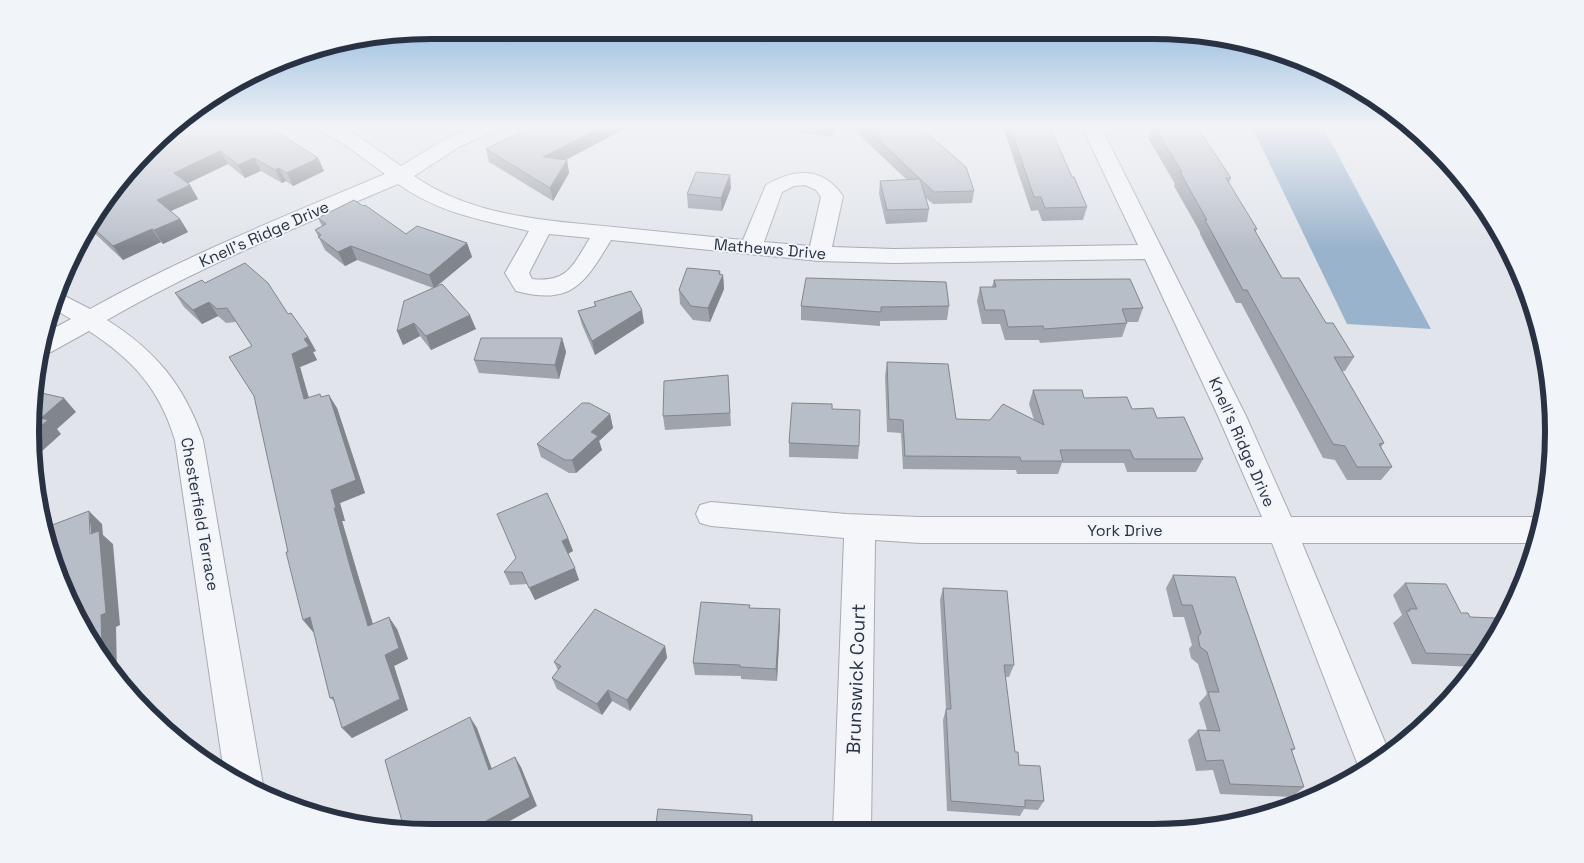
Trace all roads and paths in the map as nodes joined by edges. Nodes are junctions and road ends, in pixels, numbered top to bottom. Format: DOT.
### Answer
graph roads {
  1 [pos="387,167"];
  2 [pos="413,167"];
  3 [pos="1112,167"];
  4 [pos="399,176"];
  5 [pos="542,227"];
  6 [pos="604,234"];
  7 [pos="751,248"];
  8 [pos="1153,252"];
  9 [pos="819,254"];
  10 [pos="61,303"];
  11 [pos="88,320"];
  12 [pos="49,342"];
  13 [pos="711,514"];
  14 [pos="860,527"];
  15 [pos="1282,530"];
  16 [pos="1533,530"];
  17 [pos="1373,757"];
  18 [pos="243,776"];
  19 [pos="852,824"];
  1 -- 4 [label="street, Mathews Drive"];
  2 -- 4 [label="street, Knell's Ridge Drive"];
  3 -- 8 [label="street, Knell's Ridge Drive"];
  4 -- 5 [label="street, Mathews Drive"];
  4 -- 11 [label="street, Knell's Ridge Drive"];
  5 -- 6 [label="street, Mathews Drive"];
  5 -- 6 [label="street"];
  6 -- 7 [label="street, Mathews Drive"];
  7 -- 9 [label="street, Mathews Drive"];
  7 -- 9 [label="street"];
  8 -- 9 [label="street, Mathews Drive"];
  8 -- 15 [label="street, Knell's Ridge Drive"];
  10 -- 11 [label="street, Chesterfield Terrace"];
  11 -- 12 [label="street, Knell's Ridge Drive"];
  11 -- 18 [label="street, Chesterfield Terrace"];
  13 -- 14 [label="street, York Drive"];
  14 -- 15 [label="street, York Drive"];
  14 -- 19 [label="street, Brunswick Court"];
  15 -- 16 [label="street, York Drive"];
  15 -- 17 [label="street, Knell's Ridge Drive"];
}
